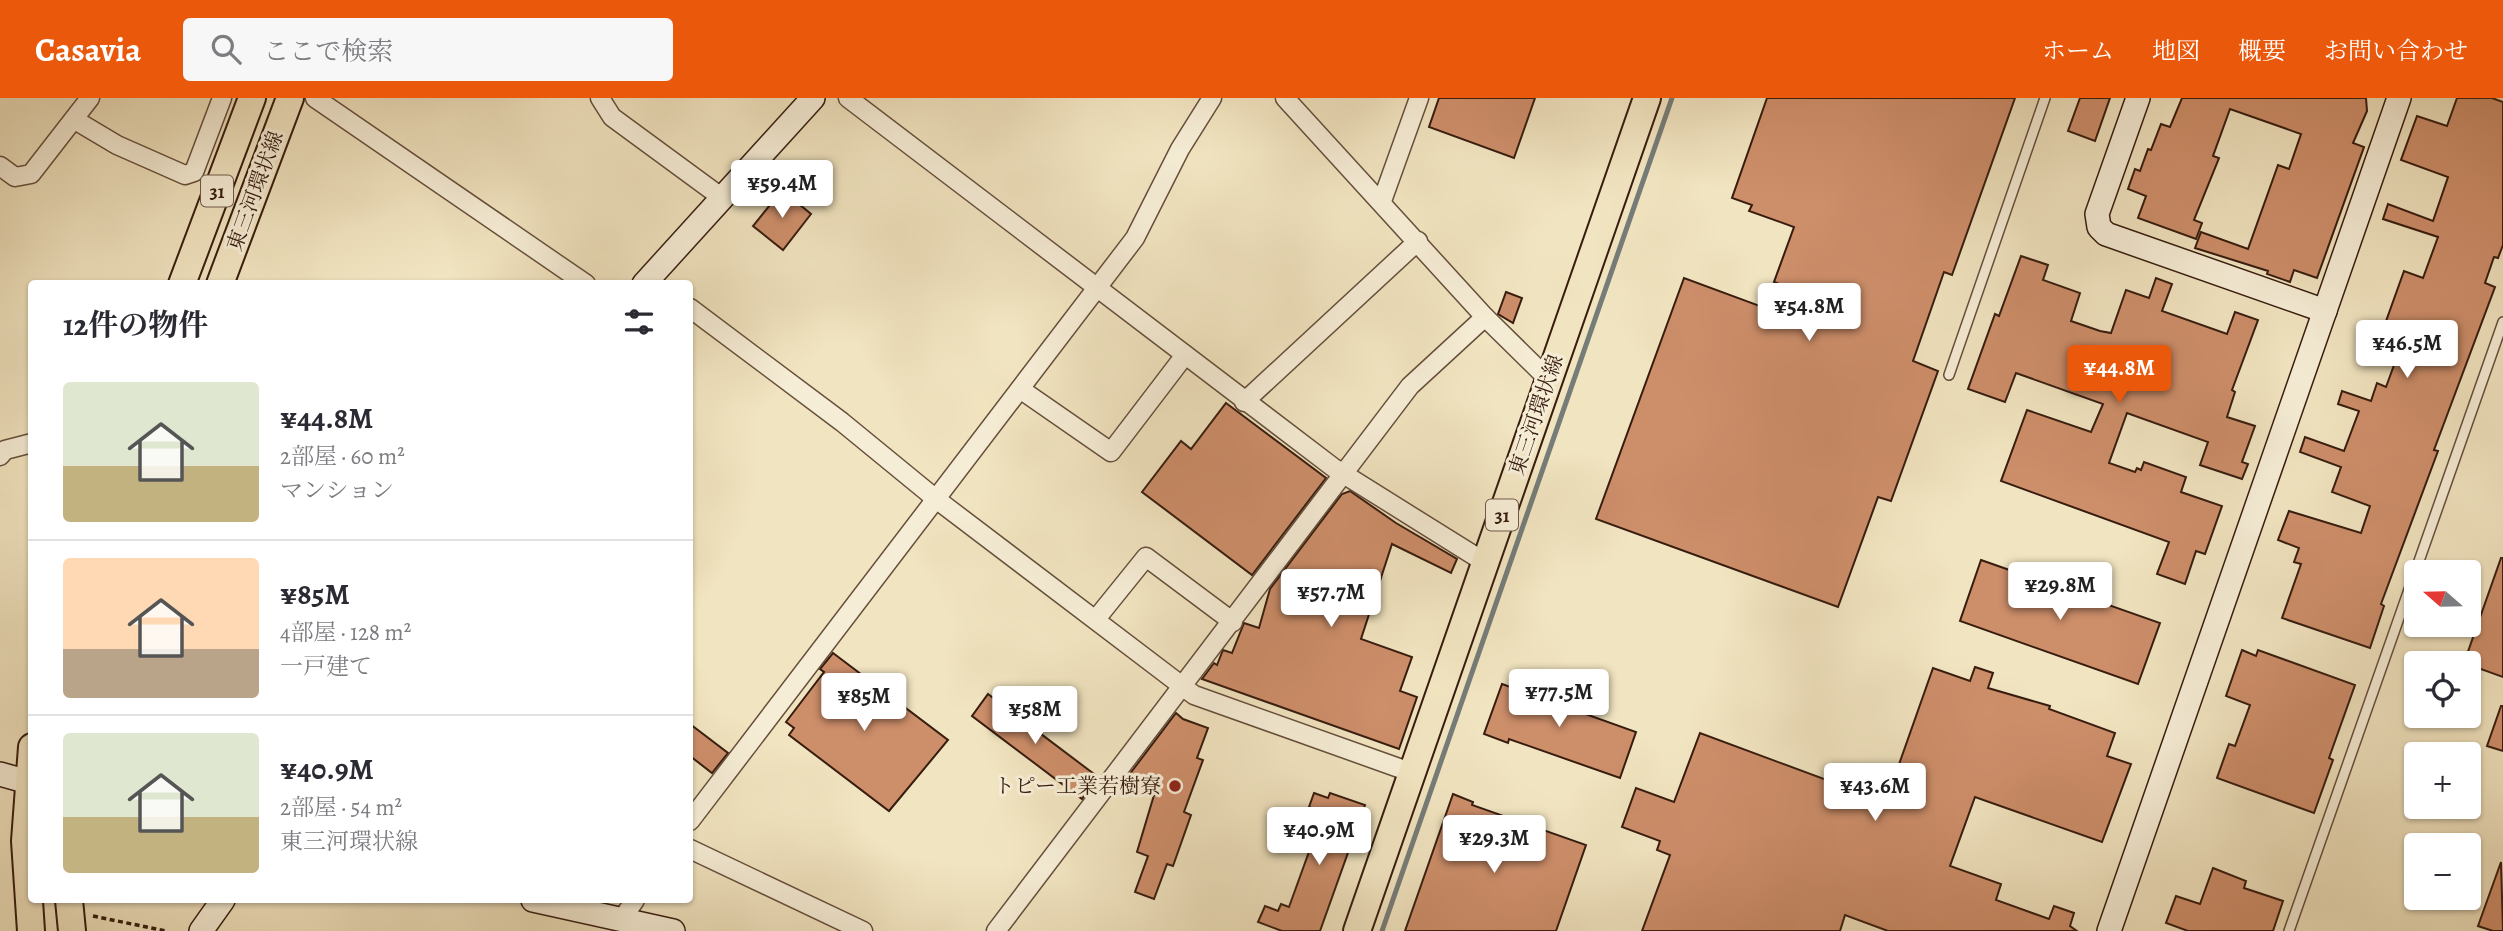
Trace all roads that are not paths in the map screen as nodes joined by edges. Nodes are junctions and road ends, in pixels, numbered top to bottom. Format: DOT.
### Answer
graph roads {
  1 [pos="90,98"];
  2 [pos="222,98"];
  3 [pos="252,98"];
  4 [pos="290,98"];
  5 [pos="315,98"];
  6 [pos="600,98"];
  7 [pos="813,98"];
  8 [pos="848,98"];
  9 [pos="1212,98"];
  10 [pos="1285,98"];
  11 [pos="1419,98"];
  12 [pos="1647,98"];
  13 [pos="2045,98"];
  14 [pos="2138,98"];
  15 [pos="2399,98"];
  16 [pos="75,120"];
  17 [pos="0,166"];
  18 [pos="721,197"];
  19 [pos="1382,201"];
  20 [pos="1418,241"];
  21 [pos="184,280"];
  22 [pos="222,280"];
  23 [pos="580,280"];
  24 [pos="652,280"];
  25 [pos="1099,288"];
  26 [pos="693,310"];
  27 [pos="2325,311"];
  28 [pos="1485,317"];
  29 [pos="2503,322"];
  30 [pos="1185,355"];
  31 [pos="1949,375"];
  32 [pos="1548,379"];
  33 [pos="1020,389"];
  34 [pos="1244,402"];
  35 [pos="28,444"];
  36 [pos="2,447"];
  37 [pos="1346,474"];
  38 [pos="936,499"];
  39 [pos="1486,563"];
  40 [pos="1096,620"];
  41 [pos="1233,622"];
  42 [pos="1184,686"];
  43 [pos="1413,773"];
  44 [pos="0,774"];
  45 [pos="28,782"];
  46 [pos="28,797"];
  47 [pos="693,817"];
  48 [pos="693,850"];
  49 [pos="28,886"];
  50 [pos="29,903"];
  51 [pos="221,903"];
  52 [pos="547,903"];
  53 [pos="633,903"];
  54 [pos="622,919"];
  55 [pos="31,931"];
  56 [pos="201,931"];
  57 [pos="673,931"];
  58 [pos="863,931"];
  59 [pos="996,931"];
  60 [pos="1357,931"];
  61 [pos="2109,931"];
  62 [pos="2289,931"];
  1 -- 16 [label="street"];
  2 -- 16 [label="street"];
  3 -- 21 [label="main road, 東三河環状線 / 31"];
  4 -- 22 [label="main road, 東三河環状線 / 31"];
  5 -- 23 [label="street"];
  6 -- 18 [label="street"];
  7 -- 18 [label="street"];
  8 -- 25 [label="street"];
  9 -- 25 [label="street"];
  10 -- 19 [label="street"];
  11 -- 19 [label="street"];
  12 -- 32 [label="main road, 東三河環状線 / 31"];
  13 -- 31 [label="lane"];
  14 -- 27 [label="street"];
  15 -- 27 [label="street"];
  16 -- 17 [label="street"];
  18 -- 24 [label="street"];
  19 -- 20 [label="street"];
  20 -- 28 [label="street"];
  20 -- 34 [label="street"];
  25 -- 30 [label="street"];
  25 -- 33 [label="street"];
  26 -- 38 [label="street"];
  27 -- 61 [label="street"];
  28 -- 32 [label="street"];
  28 -- 37 [label="street"];
  29 -- 62 [label="lane"];
  30 -- 33 [label="street"];
  30 -- 34 [label="street"];
  32 -- 39 [label="main road, 東三河環状線 / 31"];
  33 -- 38 [label="street"];
  34 -- 37 [label="street"];
  35 -- 36 [label="street"];
  37 -- 39 [label="street"];
  37 -- 41 [label="street"];
  38 -- 40 [label="street"];
  38 -- 47 [label="street"];
  39 -- 43 [label="main road, 東三河環状線 / 31"];
  40 -- 41 [label="street"];
  40 -- 42 [label="street"];
  41 -- 42 [label="street"];
  42 -- 43 [label="street"];
  42 -- 59 [label="street"];
  43 -- 60 [label="main road, 東三河環状線 / 31"];
  44 -- 45 [label="street"];
  46 -- 49 [label="main road"];
  48 -- 58 [label="street"];
  50 -- 55 [label="main road"];
  51 -- 56 [label="street"];
  52 -- 54 [label="street"];
  53 -- 54 [label="street"];
  54 -- 57 [label="street"];
}
